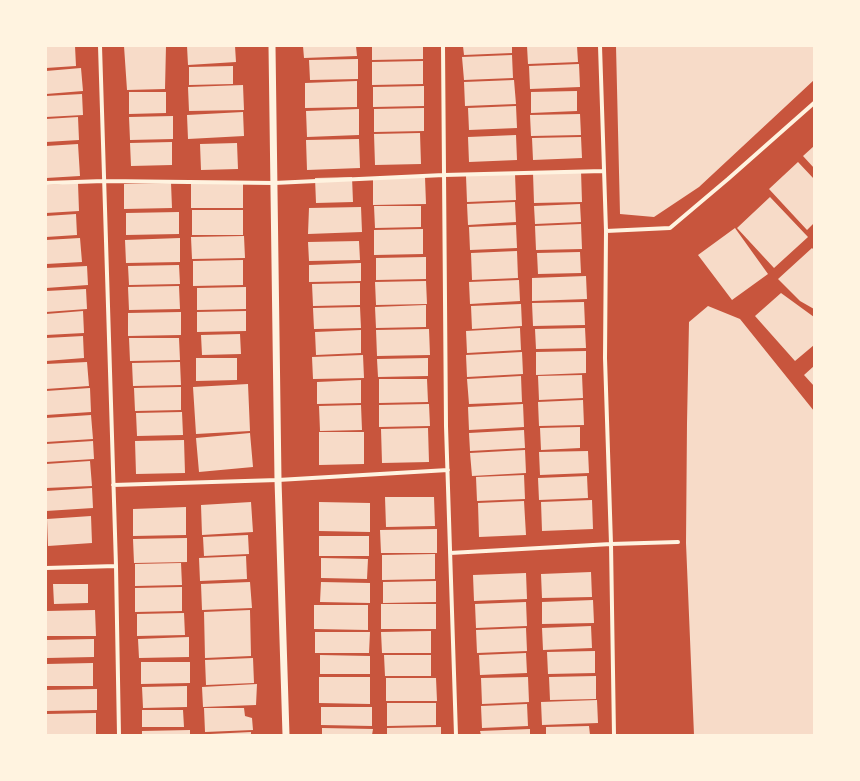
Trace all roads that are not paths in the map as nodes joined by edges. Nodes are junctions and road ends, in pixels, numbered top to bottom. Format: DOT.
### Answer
graph roads {
  1 [pos="100,46"];
  2 [pos="272,46"];
  3 [pos="443,46"];
  4 [pos="600,46"];
  5 [pos="814,103"];
  6 [pos="604,171"];
  7 [pos="444,175"];
  8 [pos="104,181"];
  9 [pos="46,183"];
  10 [pos="274,183"];
  11 [pos="606,231"];
  12 [pos="448,470"];
  13 [pos="278,480"];
  14 [pos="113,485"];
  15 [pos="678,542"];
  16 [pos="611,544"];
  17 [pos="450,553"];
  18 [pos="116,566"];
  19 [pos="46,568"];
  20 [pos="119,735"];
  21 [pos="286,735"];
  22 [pos="456,735"];
  23 [pos="614,735"];
  1 -- 8 [label="street"];
  2 -- 10 [label="street"];
  3 -- 7 [label="street"];
  4 -- 6 [label="street"];
  5 -- 11 [label="street"];
  6 -- 7 [label="street"];
  6 -- 11 [label="street"];
  7 -- 10 [label="street"];
  7 -- 12 [label="street"];
  8 -- 9 [label="street"];
  8 -- 10 [label="street"];
  8 -- 14 [label="street"];
  10 -- 13 [label="street"];
  11 -- 16 [label="street"];
  12 -- 13 [label="street"];
  12 -- 17 [label="street"];
  13 -- 14 [label="street"];
  13 -- 21 [label="street"];
  14 -- 18 [label="street"];
  15 -- 16 [label="street"];
  16 -- 17 [label="street"];
  16 -- 23 [label="street"];
  17 -- 22 [label="street"];
  18 -- 19 [label="street"];
  18 -- 20 [label="street"];
}
